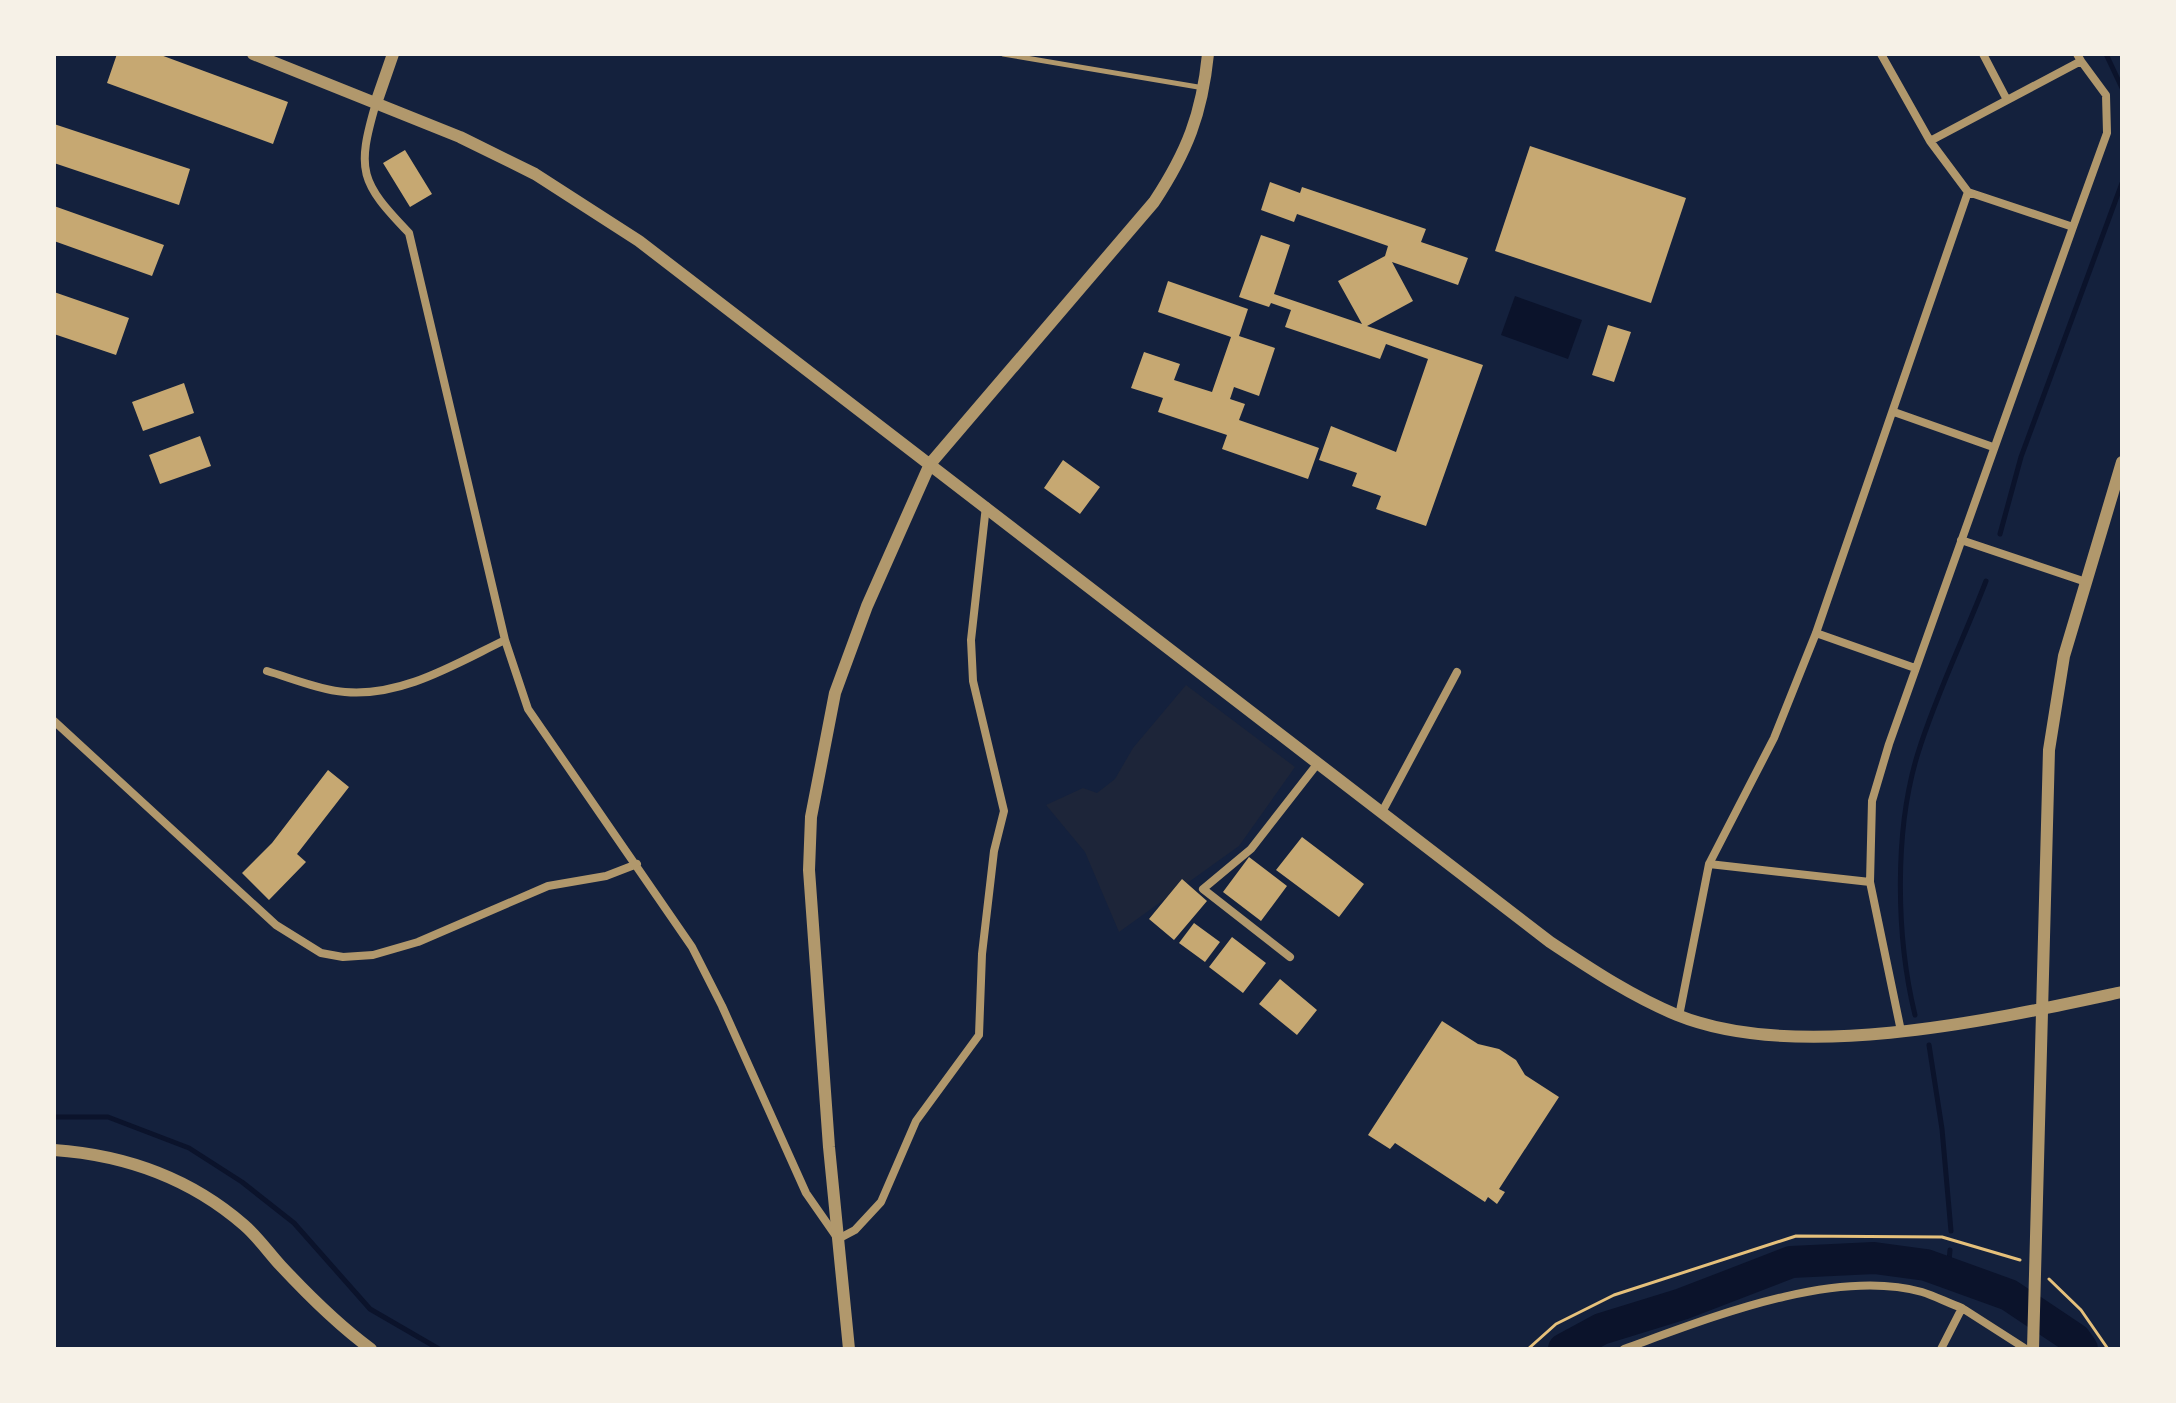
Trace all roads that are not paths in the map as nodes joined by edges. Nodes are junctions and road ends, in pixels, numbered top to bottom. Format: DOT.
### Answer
graph roads {
  1 [pos="253,54"];
  2 [pos="393,54"];
  3 [pos="1003,54"];
  4 [pos="1208,54"];
  5 [pos="1881,54"];
  6 [pos="1983,54"];
  7 [pos="2079,58"];
  8 [pos="1205,89"];
  9 [pos="2006,98"];
  10 [pos="376,103"];
  11 [pos="1930,141"];
  12 [pos="1968,192"];
  13 [pos="2073,227"];
  14 [pos="1894,412"];
  15 [pos="1993,447"];
  16 [pos="2122,462"];
  17 [pos="930,464"];
  18 [pos="986,506"];
  19 [pos="1961,540"];
  20 [pos="2083,581"];
  21 [pos="1816,633"];
  22 [pos="505,640"];
  23 [pos="1915,668"];
  24 [pos="267,671"];
  25 [pos="1457,672"];
  26 [pos="54,721"];
  27 [pos="1318,763"];
  28 [pos="1382,812"];
  29 [pos="637,864"];
  30 [pos="1709,864"];
  31 [pos="1870,882"];
  32 [pos="1290,957"];
  33 [pos="2122,992"];
  34 [pos="2043,1008"];
  35 [pos="1679,1016"];
  36 [pos="1901,1031"];
  37 [pos="54,1150"];
  38 [pos="838,1239"];
  39 [pos="1962,1308"];
  40 [pos="1646,1345"];
  41 [pos="371,1349"];
  42 [pos="849,1349"];
  43 [pos="1624,1349"];
  44 [pos="1941,1349"];
  45 [pos="2026,1349"];
  46 [pos="2033,1349"];
  1 -- 10 [label="street"];
  2 -- 10 [label="street"];
  3 -- 8 [label="lane"];
  4 -- 8 [label="street"];
  5 -- 11 [label="street"];
  6 -- 9 [label="street"];
  7 -- 9 [label="street"];
  7 -- 13 [label="street"];
  8 -- 17 [label="street"];
  9 -- 11 [label="street"];
  10 -- 17 [label="street"];
  10 -- 22 [label="street"];
  11 -- 12 [label="street"];
  12 -- 13 [label="street"];
  12 -- 14 [label="street"];
  13 -- 15 [label="street"];
  14 -- 15 [label="street"];
  14 -- 21 [label="street"];
  15 -- 19 [label="street"];
  16 -- 20 [label="street"];
  17 -- 18 [label="street"];
  17 -- 38 [label="street"];
  18 -- 27 [label="street"];
  18 -- 38 [label="street"];
  19 -- 20 [label="street"];
  19 -- 23 [label="street"];
  20 -- 34 [label="street"];
  21 -- 23 [label="street"];
  21 -- 30 [label="street"];
  22 -- 24 [label="street"];
  22 -- 29 [label="street"];
  23 -- 31 [label="street"];
  25 -- 28 [label="street"];
  26 -- 29 [label="street"];
  27 -- 28 [label="street"];
  27 -- 32 [label="street"];
  28 -- 35 [label="street"];
  29 -- 38 [label="street"];
  30 -- 31 [label="street"];
  30 -- 35 [label="street"];
  31 -- 36 [label="street"];
  33 -- 34 [label="street"];
  34 -- 36 [label="street"];
  34 -- 46 [label="street"];
  35 -- 36 [label="street"];
  37 -- 41 [label="street"];
  38 -- 42 [label="street"];
  39 -- 40 [label="street"];
  39 -- 44 [label="street"];
  39 -- 45 [label="street"];
  40 -- 43 [label="street"];
}
